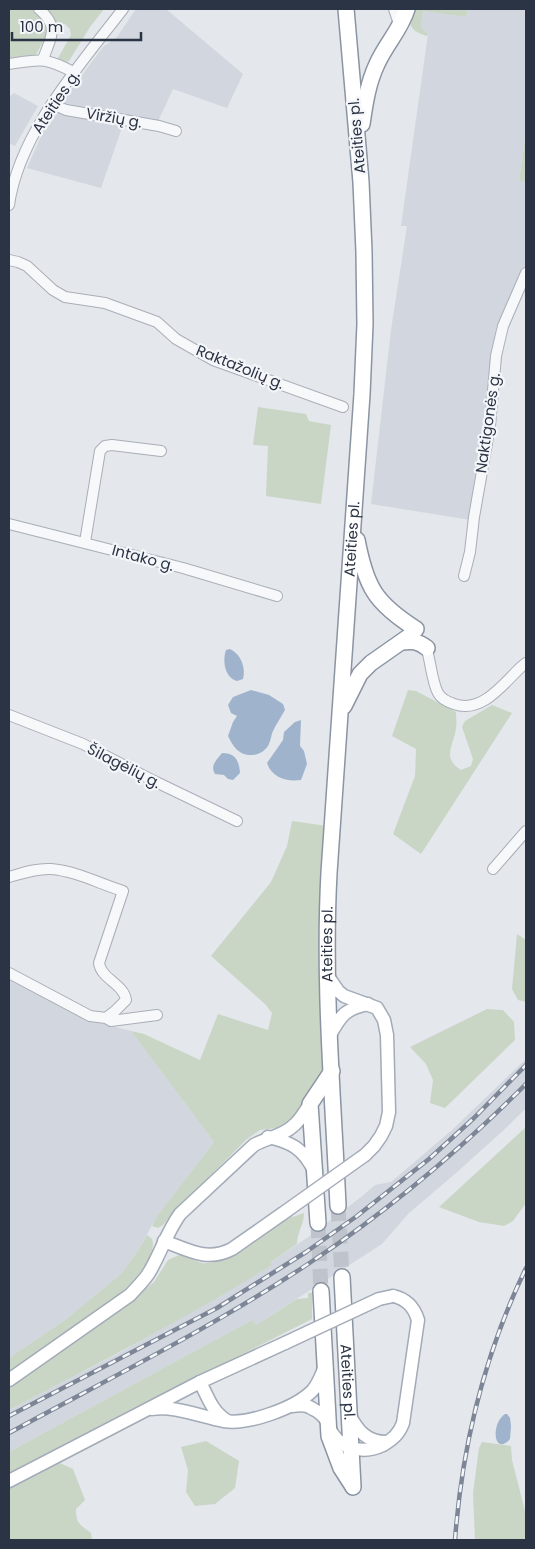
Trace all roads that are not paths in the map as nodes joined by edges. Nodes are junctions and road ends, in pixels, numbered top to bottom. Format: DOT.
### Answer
graph roads {
  1 [pos="39,9"];
  2 [pos="123,9"];
  3 [pos="346,9"];
  4 [pos="394,9"];
  5 [pos="408,9"];
  6 [pos="400,27"];
  7 [pos="43,59"];
  8 [pos="9,64"];
  9 [pos="75,73"];
  10 [pos="52,104"];
  11 [pos="176,132"];
  12 [pos="358,150"];
  13 [pos="9,204"];
  14 [pos="9,260"];
  15 [pos="526,273"];
  16 [pos="343,407"];
  17 [pos="161,451"];
  18 [pos="353,522"];
  19 [pos="9,524"];
  20 [pos="84,542"];
  21 [pos="464,576"];
  22 [pos="277,596"];
  23 [pos="416,628"];
  24 [pos="402,642"];
  25 [pos="427,648"];
  26 [pos="526,664"];
  27 [pos="9,715"];
  28 [pos="340,717"];
  29 [pos="237,822"];
  30 [pos="526,831"];
  31 [pos="493,869"];
  32 [pos="9,877"];
  33 [pos="9,973"];
  34 [pos="327,976"];
  35 [pos="368,1004"];
  36 [pos="157,1015"];
  37 [pos="106,1018"];
  38 [pos="330,1035"];
  39 [pos="332,1071"];
  40 [pos="310,1104"];
  41 [pos="268,1138"];
  42 [pos="316,1175"];
  43 [pos="338,1206"];
  44 [pos="318,1223"];
  45 [pos="164,1241"];
  46 [pos="342,1277"];
  47 [pos="321,1291"];
  48 [pos="325,1365"];
  49 [pos="9,1380"];
  50 [pos="200,1382"];
  51 [pos="291,1406"];
  52 [pos="144,1411"];
  53 [pos="349,1415"];
  54 [pos="327,1421"];
  55 [pos="230,1422"];
  56 [pos="388,1442"];
  57 [pos="351,1448"];
  58 [pos="371,1449"];
  59 [pos="9,1481"];
  60 [pos="353,1487"];
  1 -- 7 [label="street"];
  2 -- 9 [label="street, Ateities g."];
  3 -- 12 [label="highway, Ateities pl."];
  4 -- 6 [label="street"];
  5 -- 6 [label="highway"];
  6 -- 12 [label="highway"];
  7 -- 8 [label="street"];
  7 -- 9 [label="street"];
  9 -- 10 [label="street, Ateities g."];
  10 -- 11 [label="street, Viržių g."];
  10 -- 13 [label="street, Ateities g."];
  12 -- 18 [label="highway, Ateities pl."];
  14 -- 16 [label="street, Raktažolių g."];
  15 -- 21 [label="street, Naktigonės g."];
  17 -- 20 [label="street"];
  18 -- 23 [label="highway"];
  18 -- 28 [label="highway, Ateities pl."];
  19 -- 20 [label="street, Intako g."];
  20 -- 22 [label="street, Intako g."];
  23 -- 24 [label="highway"];
  23 -- 25 [label="street"];
  24 -- 25 [label="highway"];
  24 -- 28 [label="highway"];
  25 -- 26 [label="street"];
  27 -- 29 [label="street, Šilagėlių g."];
  28 -- 34 [label="highway, Ateities pl."];
  30 -- 31 [label="street"];
  32 -- 37 [label="street"];
  33 -- 37 [label="street"];
  34 -- 35 [label="main road"];
  34 -- 38 [label="highway, Ateities pl."];
  35 -- 38 [label="main road"];
  35 -- 45 [label="main road, bridge"];
  36 -- 37 [label="street"];
  38 -- 39 [label="highway, Ateities pl."];
  39 -- 40 [label="highway"];
  39 -- 43 [label="highway, Ateities pl."];
  40 -- 41 [label="main road"];
  40 -- 42 [label="highway"];
  41 -- 42 [label="main road"];
  41 -- 45 [label="main road"];
  42 -- 44 [label="highway"];
  45 -- 49 [label="main road"];
  46 -- 53 [label="highway, Ateities pl."];
  47 -- 48 [label="highway, Ateities pl."];
  48 -- 51 [label="main road"];
  48 -- 54 [label="highway, Ateities pl."];
  50 -- 52 [label="main road"];
  50 -- 55 [label="main road"];
  50 -- 56 [label="main road, bridge"];
  51 -- 54 [label="main road"];
  51 -- 55 [label="main road"];
  52 -- 55 [label="main road"];
  52 -- 59 [label="main road"];
  53 -- 56 [label="main road"];
  53 -- 57 [label="highway, Ateities pl."];
  54 -- 57 [label="main road"];
  54 -- 60 [label="highway, Ateities pl."];
  56 -- 58 [label="main road"];
  57 -- 58 [label="main road"];
  57 -- 60 [label="highway, Ateities pl."];
  58 -- 60 [label="main road"];
}
